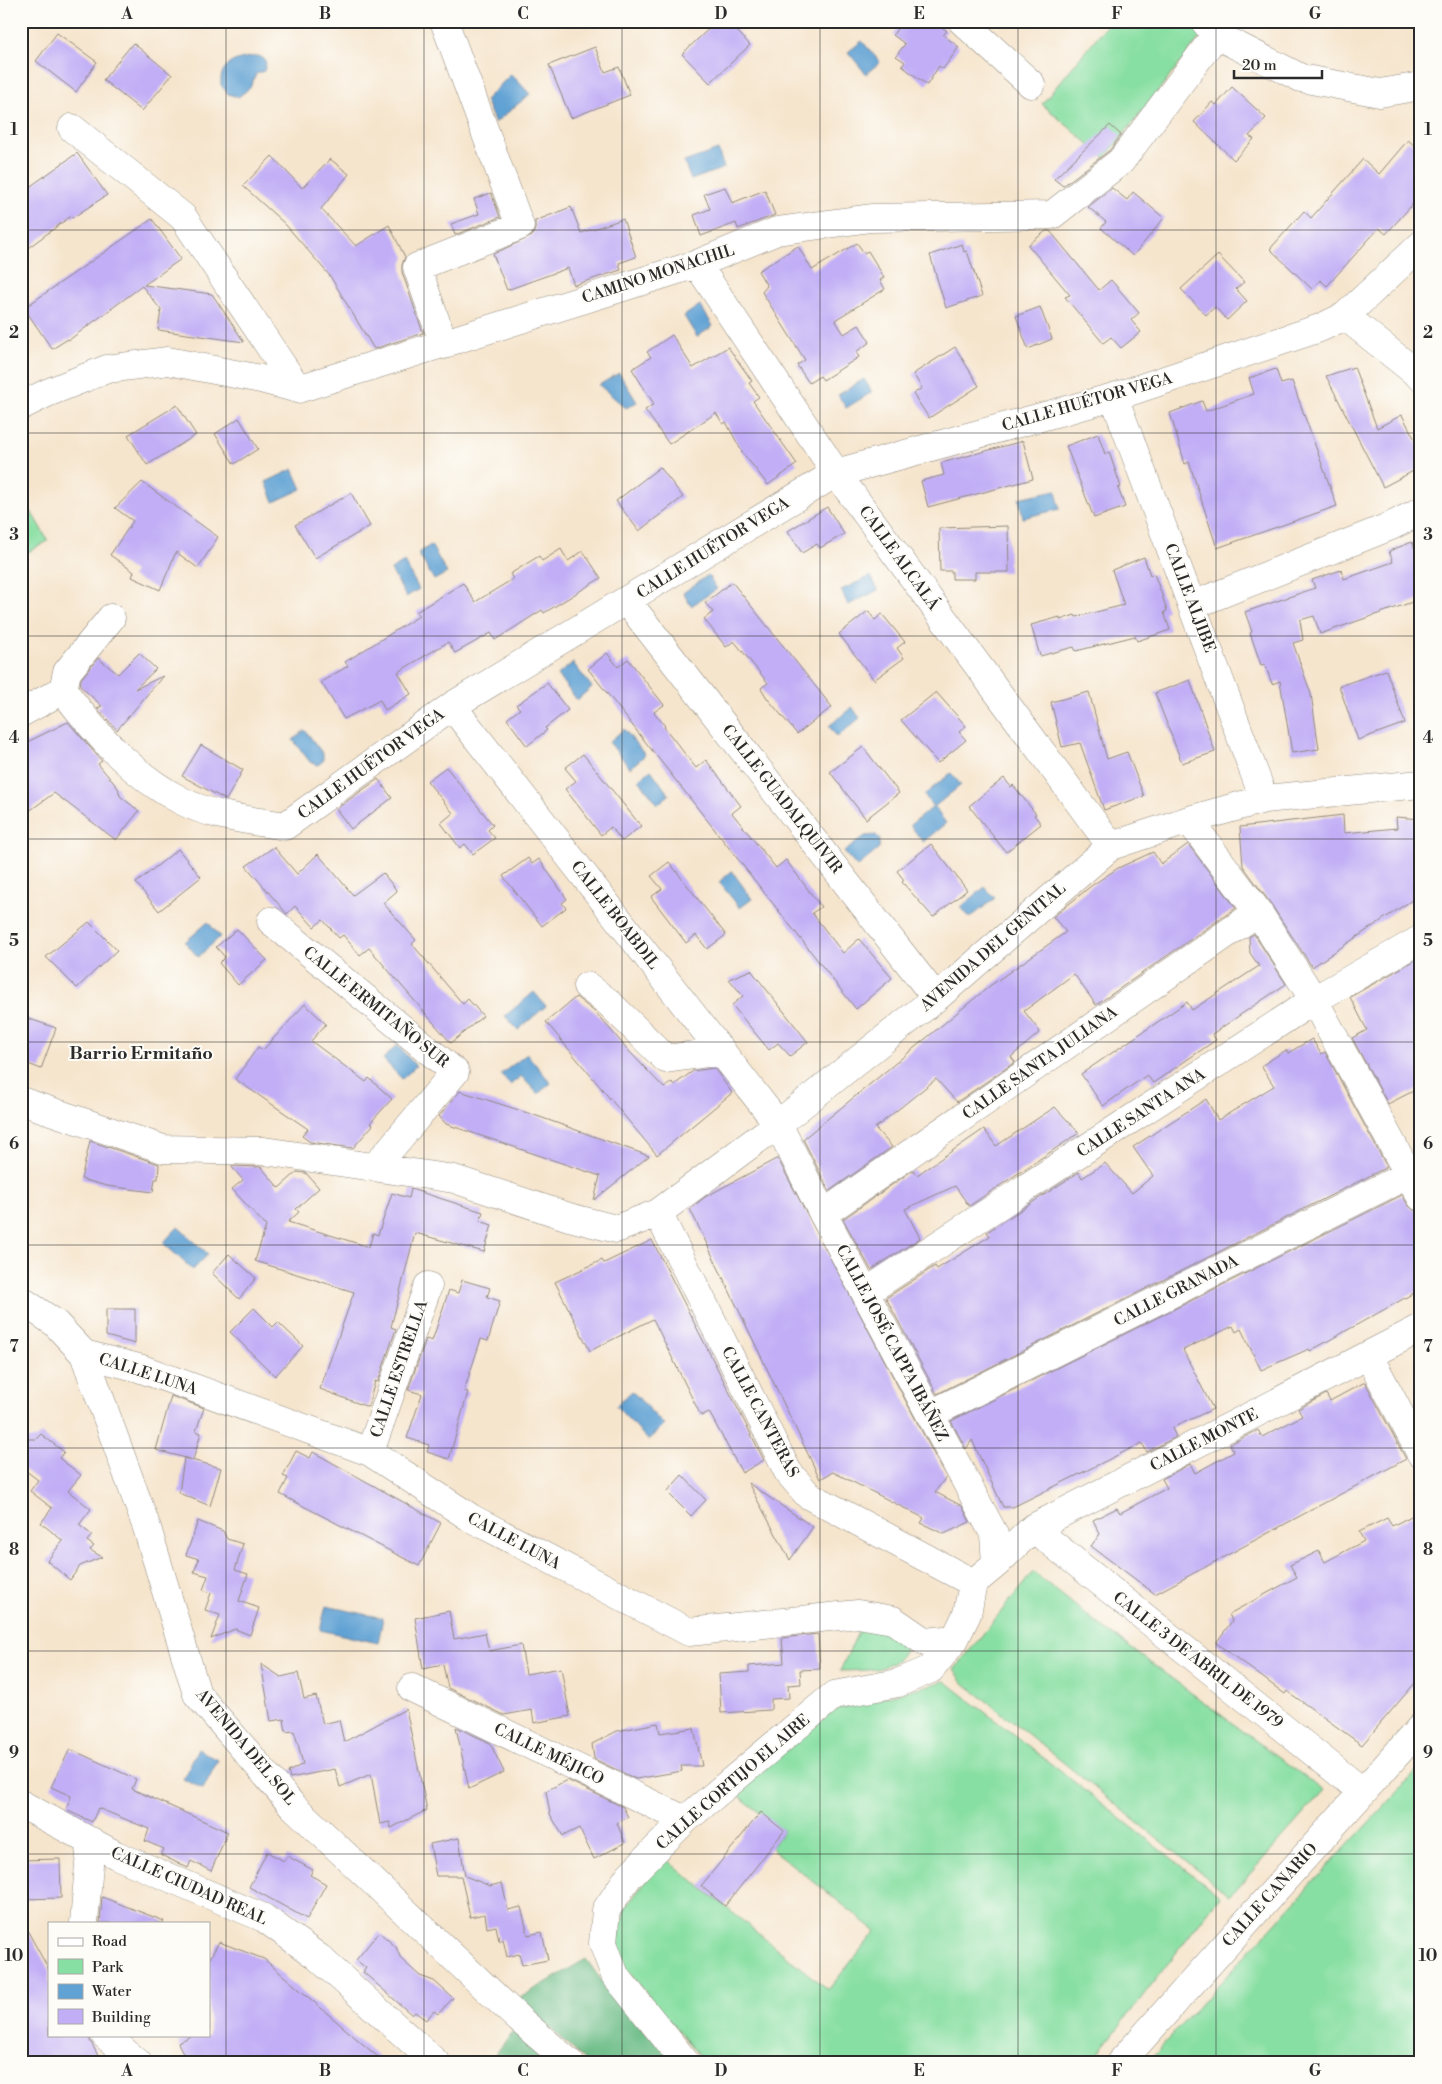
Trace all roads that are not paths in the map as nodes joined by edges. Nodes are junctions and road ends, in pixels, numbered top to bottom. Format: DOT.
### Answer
graph roads {
  1 [pos="444,21"];
  2 [pos="962,21"];
  3 [pos="1210,28"];
  4 [pos="1032,84"];
  5 [pos="1421,86"];
  6 [pos="72,128"];
  7 [pos="1421,245"];
  8 [pos="697,264"];
  9 [pos="1345,316"];
  10 [pos="444,345"];
  11 [pos="1421,377"];
  12 [pos="298,389"];
  13 [pos="1114,397"];
  14 [pos="21,406"];
  15 [pos="836,473"];
  16 [pos="1421,511"];
  17 [pos="627,601"];
  18 [pos="1193,605"];
  19 [pos="111,618"];
  20 [pos="64,690"];
  21 [pos="452,706"];
  22 [pos="21,713"];
  23 [pos="1421,784"];
  24 [pos="1264,799"];
  25 [pos="1189,820"];
  26 [pos="1111,846"];
  27 [pos="1258,912"];
  28 [pos="271,921"];
  29 [pos="1421,939"];
  30 [pos="588,986"];
  31 [pos="936,998"];
  32 [pos="1314,1000"];
  33 [pos="722,1051"];
  34 [pos="21,1101"];
  35 [pos="778,1124"];
  36 [pos="375,1167"];
  37 [pos="1417,1180"];
  38 [pos="658,1213"];
  39 [pos="823,1214"];
  40 [pos="428,1286"];
  41 [pos="866,1292"];
  42 [pos="21,1300"];
  43 [pos="1421,1328"];
  44 [pos="84,1354"];
  45 [pos="1369,1356"];
  46 [pos="931,1414"];
  47 [pos="370,1452"];
  48 [pos="1421,1454"];
  49 [pos="1033,1528"];
  50 [pos="996,1564"];
  51 [pos="973,1583"];
  52 [pos="955,1639"];
  53 [pos="412,1688"];
  54 [pos="1421,1726"];
  55 [pos="1363,1792"];
  56 [pos="21,1804"];
  57 [pos="685,1820"];
  58 [pos="91,1841"];
  59 [pos="84,1922"];
  60 [pos="106,2036"];
  61 [pos="138,2063"];
  62 [pos="436,2063"];
  63 [pos="570,2063"];
  64 [pos="686,2063"];
  65 [pos="1120,2063"];
  1 -- 10 [label="street"];
  2 -- 4 [label="street"];
  3 -- 5 [label="street"];
  3 -- 8 [label="street, CAMINO MONACHIL"];
  6 -- 12 [label="street"];
  7 -- 9 [label="street, CALLE HUÉTOR VEGA"];
  8 -- 10 [label="street, CAMINO MONACHIL"];
  8 -- 15 [label="street, CALLE ALCALÁ"];
  9 -- 11 [label="street"];
  9 -- 13 [label="street, CALLE HUÉTOR VEGA"];
  10 -- 12 [label="street, CAMINO MONACHIL"];
  12 -- 14 [label="street"];
  13 -- 15 [label="street, CALLE HUÉTOR VEGA"];
  13 -- 18 [label="street, CALLE ALJIBE"];
  15 -- 17 [label="street, CALLE HUÉTOR VEGA"];
  15 -- 26 [label="street, CALLE ALCALÁ"];
  16 -- 18 [label="street"];
  17 -- 21 [label="street, CALLE HUÉTOR VEGA"];
  17 -- 31 [label="street, CALLE GUADALQUIVIR"];
  18 -- 24 [label="street, CALLE ALJIBE"];
  19 -- 20 [label="street"];
  20 -- 21 [label="street, CALLE HUÉTOR VEGA"];
  20 -- 22 [label="street"];
  21 -- 33 [label="street, CALLE BOABDIL"];
  23 -- 24 [label="street, AVENIDA DEL GENITAL"];
  24 -- 25 [label="street, AVENIDA DEL GENITAL"];
  25 -- 26 [label="street, AVENIDA DEL GENITAL"];
  25 -- 27 [label="street"];
  26 -- 31 [label="street, AVENIDA DEL GENITAL"];
  27 -- 32 [label="street"];
  27 -- 39 [label="street, CALLE SANTA JULIANA"];
  28 -- 36 [label="street, CALLE ERMITAÑO SUR"];
  29 -- 32 [label="street, CALLE SANTA ANA"];
  30 -- 33 [label="street"];
  31 -- 35 [label="street, AVENIDA DEL GENITAL"];
  32 -- 37 [label="street"];
  32 -- 41 [label="street, CALLE SANTA ANA"];
  33 -- 35 [label="street, CALLE BOABDIL"];
  34 -- 36 [label="street"];
  35 -- 38 [label="street, AVENIDA DEL GENITAL"];
  35 -- 39 [label="street, CALLE JOSÉ CAPPA IBÁÑEZ"];
  36 -- 38 [label="street, AVENIDA DEL GENITAL"];
  37 -- 46 [label="street, CALLE GRANADA"];
  38 -- 51 [label="street, CALLE CANTERAS"];
  39 -- 41 [label="street, CALLE JOSÉ CAPPA IBÁÑEZ"];
  40 -- 47 [label="street, CALLE ESTRELLA"];
  41 -- 46 [label="street, CALLE JOSÉ CAPPA IBÁÑEZ"];
  42 -- 44 [label="street, AVENIDA DEL SOL"];
  43 -- 45 [label="street, CALLE MONTE"];
  44 -- 47 [label="street, CALLE LUNA"];
  44 -- 63 [label="street, AVENIDA DEL SOL"];
  45 -- 48 [label="street"];
  45 -- 49 [label="street, CALLE MONTE"];
  46 -- 50 [label="street, CALLE JOSÉ CAPPA IBÁÑEZ"];
  47 -- 52 [label="street, CALLE LUNA"];
  49 -- 50 [label="street, CALLE MONTE"];
  49 -- 55 [label="street, CALLE 3 DE ABRIL DE 1979"];
  50 -- 51 [label="street"];
  51 -- 52 [label="street, CALLE CORTIJO EL AIRE"];
  52 -- 57 [label="street, CALLE CORTIJO EL AIRE"];
  53 -- 57 [label="street, CALLE MÉJICO"];
  54 -- 55 [label="street, CALLE CANARIO"];
  55 -- 65 [label="street, CALLE CANARIO"];
  56 -- 58 [label="street, CALLE CIUDAD REAL"];
  57 -- 64 [label="street, CALLE CORTIJO EL AIRE"];
  58 -- 59 [label="street"];
  58 -- 62 [label="street, CALLE CIUDAD REAL"];
  60 -- 61 [label="street"];
}
